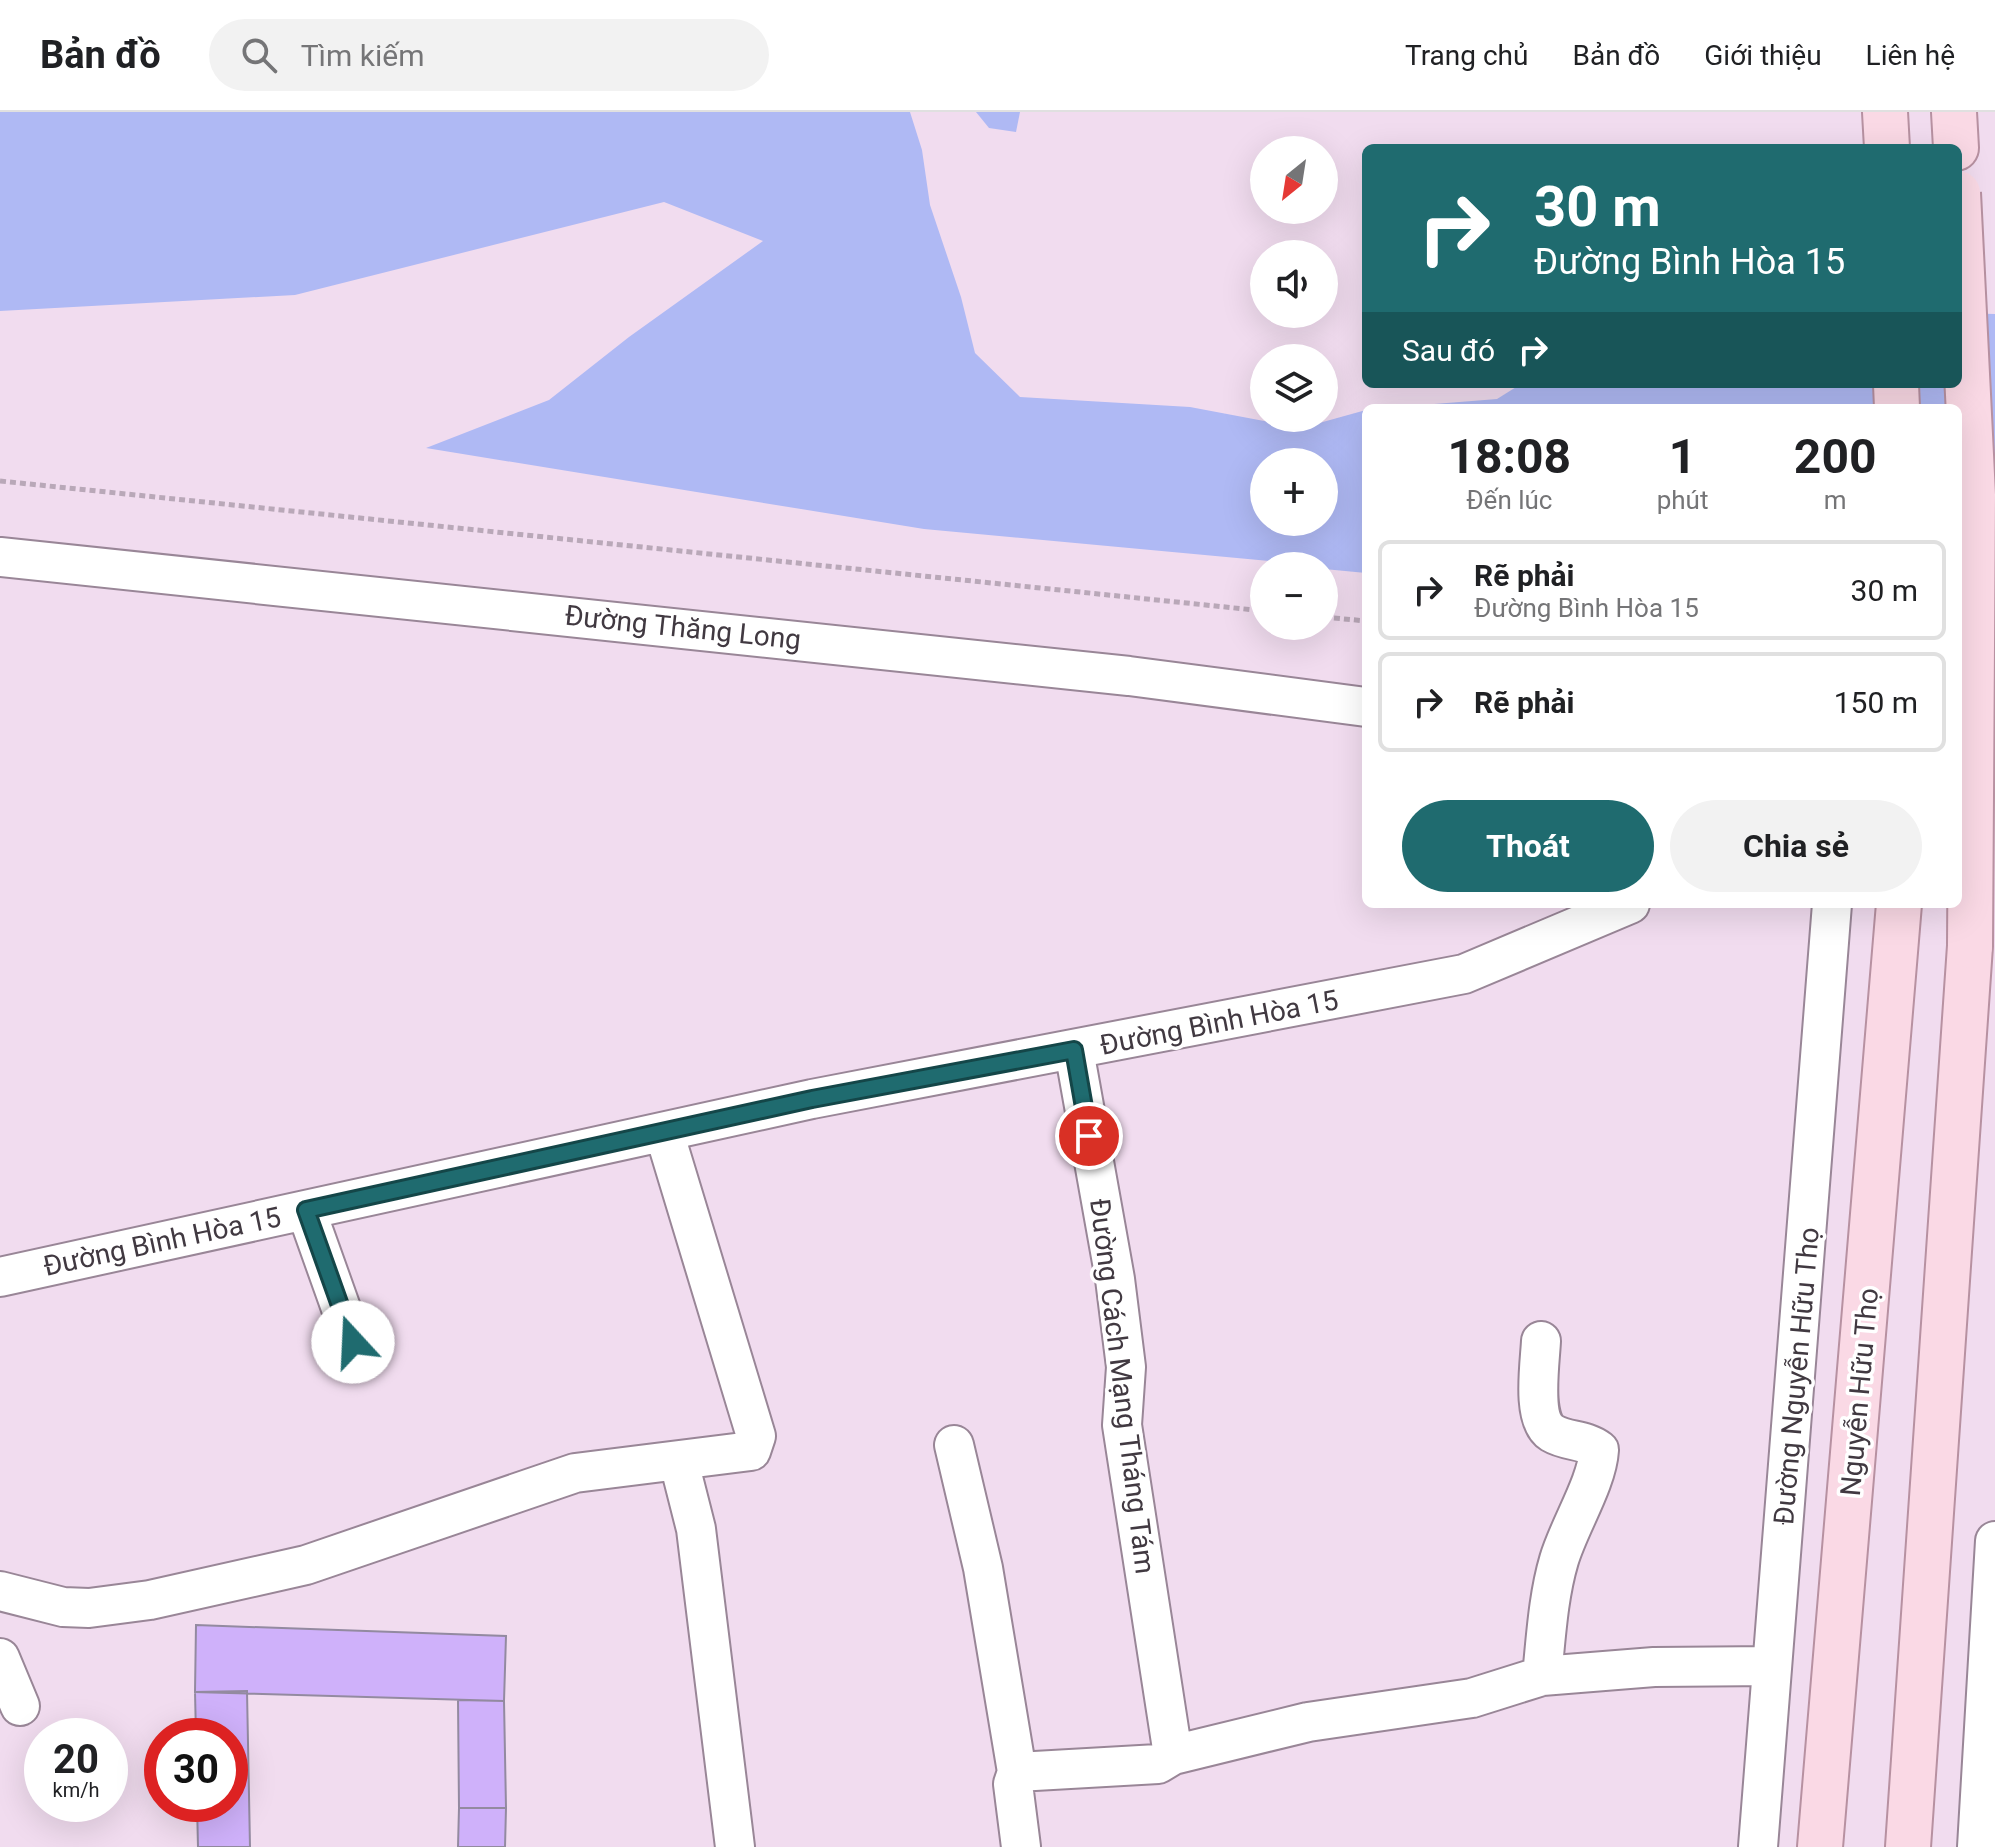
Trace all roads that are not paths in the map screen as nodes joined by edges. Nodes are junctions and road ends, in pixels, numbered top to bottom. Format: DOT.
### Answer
graph roads {
  1 [pos="1885,112"];
  2 [pos="1954,112"];
  3 [pos="1887,144"];
  4 [pos="1956,144"];
  5 [pos="1962,274"];
  6 [pos="0,557"];
  7 [pos="1362,706"];
  8 [pos="1962,774"];
  9 [pos="1995,775"];
  10 [pos="1621,908"];
  11 [pos="1832,908"];
  12 [pos="1898,921"];
  13 [pos="1074,1050"];
  14 [pos="664,1132"];
  15 [pos="306,1210"];
  16 [pos="0,1277"];
  17 [pos="1541,1341"];
  18 [pos="353,1342"];
  19 [pos="954,1445"];
  20 [pos="679,1462"];
  21 [pos="1995,1541"];
  22 [pos="0,1591"];
  23 [pos="0,1658"];
  24 [pos="1772,1666"];
  25 [pos="1542,1676"];
  26 [pos="20,1706"];
  27 [pos="1173,1755"];
  28 [pos="1017,1772"];
  29 [pos="1984,1825"];
  30 [pos="735,1847"];
  31 [pos="1021,1847"];
  32 [pos="1758,1847"];
  33 [pos="1820,1847"];
  34 [pos="1908,1847"];
  1 -- 3 [label="main road"];
  2 -- 4 [label="main road"];
  5 -- 34 [label="main road, bridge"];
  6 -- 7 [label="street, Đường Thăng Long"];
  8 -- 9 [label="street"];
  10 -- 13 [label="street, Đường Bình Hòa 15"];
  11 -- 24 [label="street, Đường Nguyễn Hữu Thọ"];
  12 -- 33 [label="main road, Nguyễn Hữu Thọ"];
  13 -- 14 [label="street, Đường Bình Hòa 15"];
  13 -- 27 [label="street, Đường Cách Mạng Tháng Tám"];
  14 -- 15 [label="street, Đường Bình Hòa 15"];
  14 -- 20 [label="street"];
  15 -- 16 [label="street, Đường Bình Hòa 15"];
  15 -- 18 [label="street"];
  17 -- 25 [label="street"];
  19 -- 28 [label="street"];
  20 -- 22 [label="street"];
  20 -- 30 [label="street"];
  21 -- 29 [label="street"];
  23 -- 26 [label="street"];
  24 -- 25 [label="street"];
  24 -- 32 [label="street, Đường Nguyễn Hữu Thọ"];
  25 -- 27 [label="street"];
  27 -- 28 [label="street"];
  28 -- 31 [label="street"];
}
